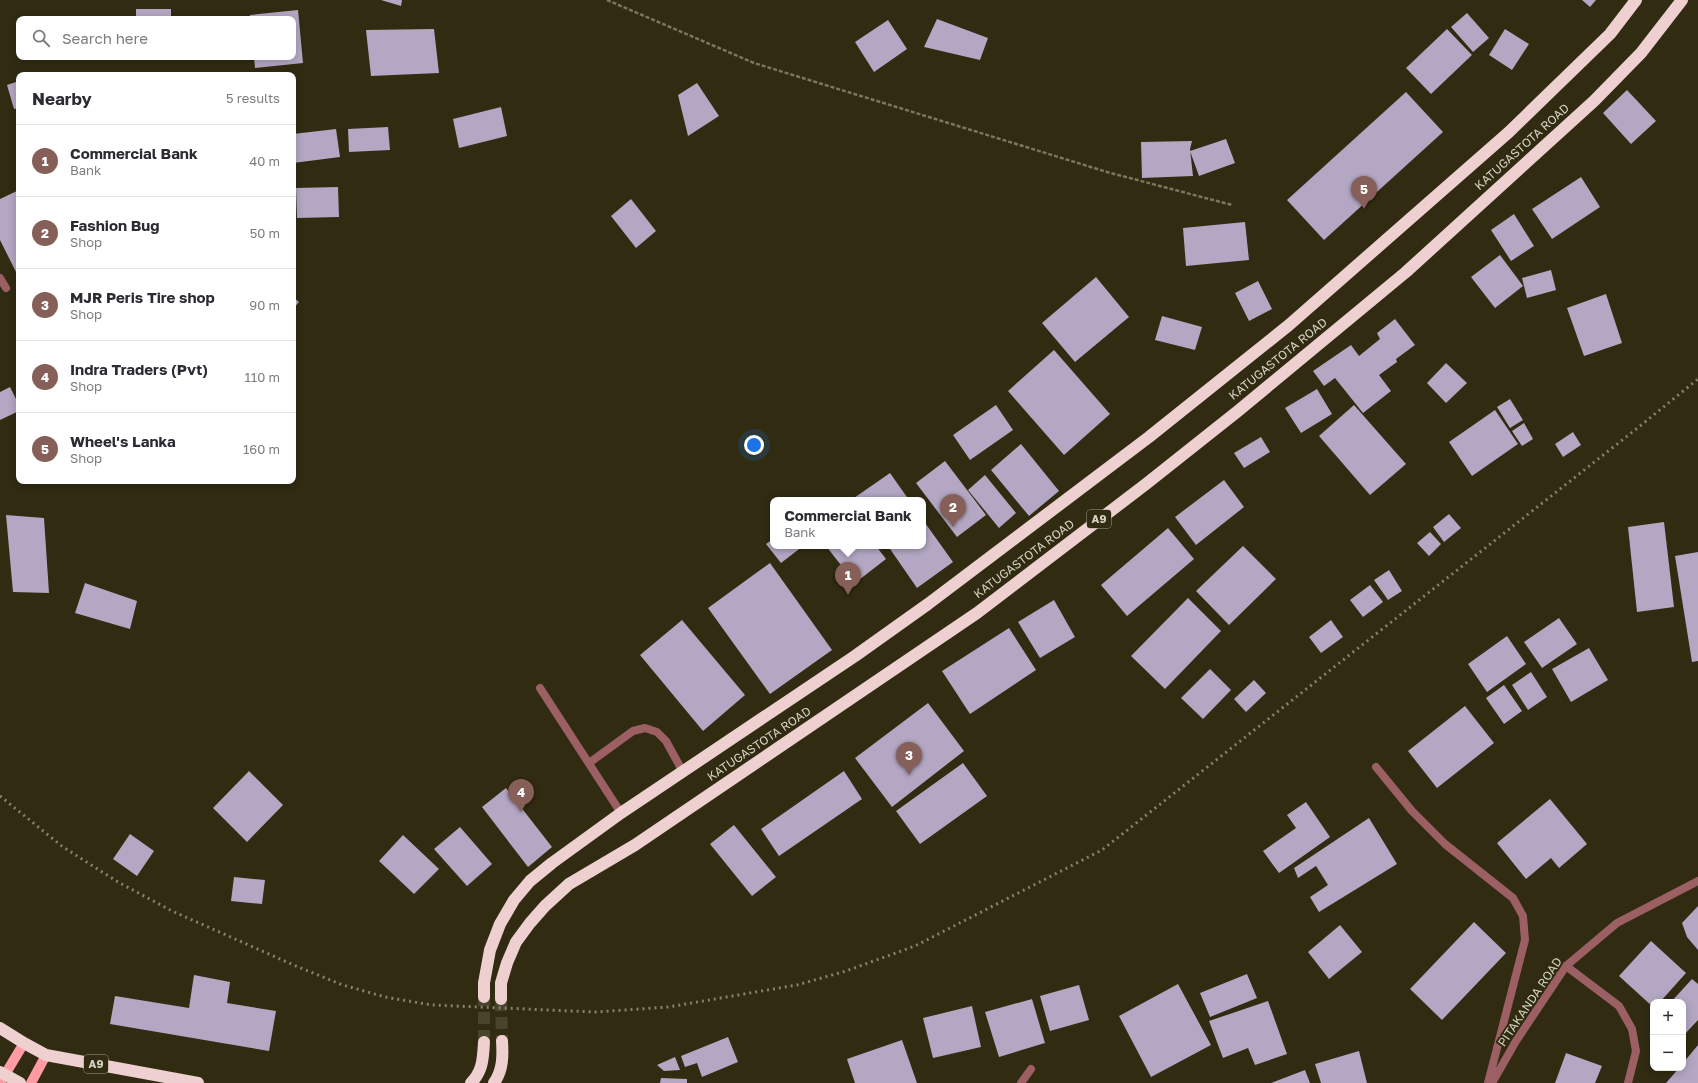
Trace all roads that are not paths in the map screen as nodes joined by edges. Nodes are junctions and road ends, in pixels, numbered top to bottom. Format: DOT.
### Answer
graph roads {
  1 [pos="1636,0"];
  2 [pos="1682,0"];
  3 [pos="0,278"];
  4 [pos="6,288"];
  5 [pos="540,688"];
  6 [pos="589,763"];
  7 [pos="1376,767"];
  8 [pos="683,772"];
  9 [pos="621,813"];
  10 [pos="1698,881"];
  11 [pos="1566,966"];
  12 [pos="484,997"];
  13 [pos="501,999"];
  14 [pos="0,1028"];
  15 [pos="502,1041"];
  16 [pos="484,1042"];
  17 [pos="24,1043"];
  18 [pos="46,1055"];
  19 [pos="1031,1070"];
  20 [pos="2,1077"];
  21 [pos="20,1083"];
  22 [pos="31,1083"];
  23 [pos="198,1083"];
  24 [pos="471,1083"];
  25 [pos="494,1083"];
  26 [pos="1022,1083"];
  27 [pos="1488,1083"];
  28 [pos="1492,1083"];
  29 [pos="1628,1083"];
  1 -- 8 [label="highway, KATUGASTOTA ROAD"];
  2 -- 13 [label="highway, KATUGASTOTA ROAD / A9"];
  3 -- 4 [label="street"];
  5 -- 6 [label="street"];
  6 -- 8 [label="street"];
  6 -- 9 [label="street"];
  7 -- 27 [label="street"];
  8 -- 9 [label="highway, KATUGASTOTA ROAD"];
  9 -- 12 [label="highway, KATUGASTOTA ROAD"];
  10 -- 11 [label="street, PITAKANDA ROAD"];
  11 -- 28 [label="street, PITAKANDA ROAD"];
  11 -- 29 [label="street"];
  14 -- 17 [label="highway, A9"];
  15 -- 25 [label="highway"];
  16 -- 24 [label="highway"];
  17 -- 18 [label="highway, A9"];
  17 -- 20 [label="main road"];
  18 -- 22 [label="main road"];
  18 -- 23 [label="highway, A9"];
  19 -- 26 [label="street"];
  20 -- 21 [label="highway"];
}
